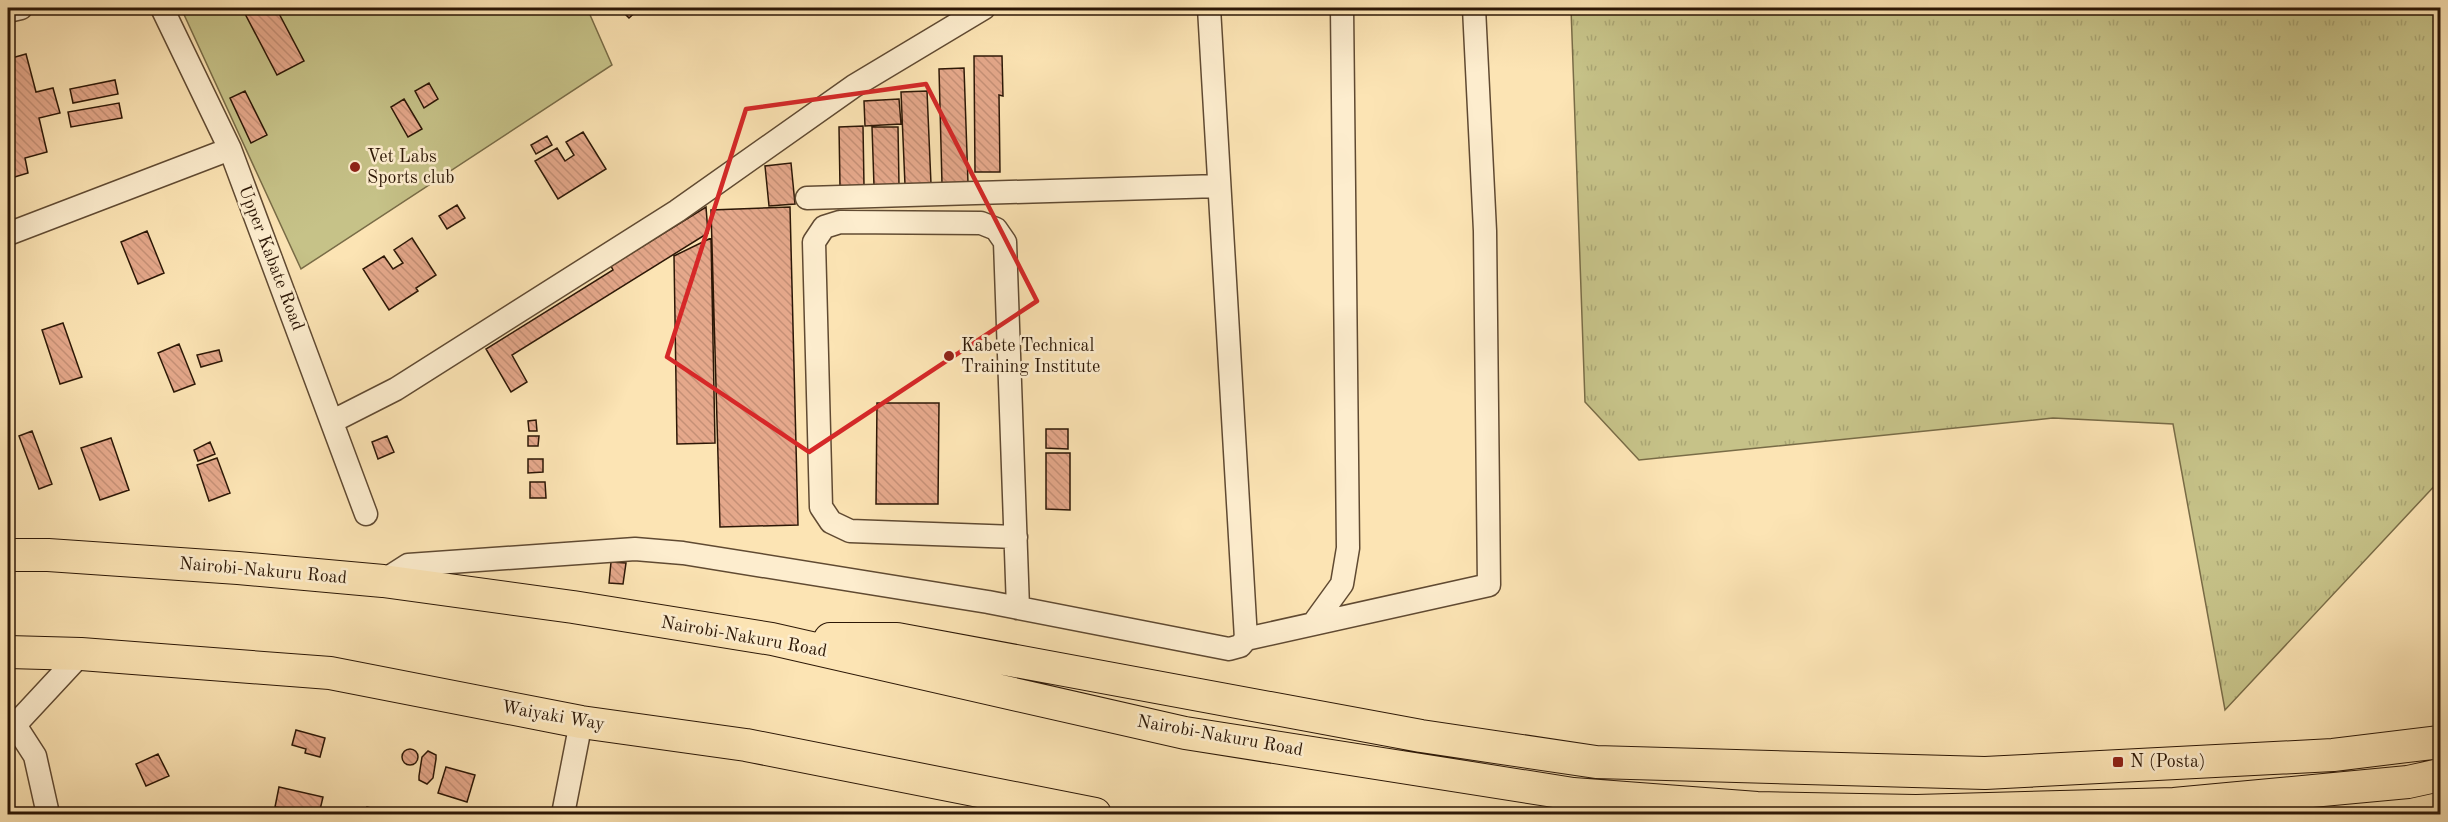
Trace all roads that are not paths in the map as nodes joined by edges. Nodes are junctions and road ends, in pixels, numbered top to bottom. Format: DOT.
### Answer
graph roads {
  1 [pos="21,8"];
  2 [pos="162,8"];
  3 [pos="984,8"];
  4 [pos="1209,8"];
  5 [pos="1342,8"];
  6 [pos="1474,8"];
  7 [pos="8,11"];
  8 [pos="230,149"];
  9 [pos="1220,186"];
  10 [pos="807,198"];
  11 [pos="8,234"];
  12 [pos="333,421"];
  13 [pos="366,514"];
  14 [pos="1016,537"];
  15 [pos="8,555"];
  16 [pos="383,581"];
  17 [pos="1018,608"];
  18 [pos="1313,624"];
  19 [pos="772,639"];
  20 [pos="1246,639"];
  21 [pos="8,652"];
  22 [pos="81,654"];
  23 [pos="581,722"];
  24 [pos="11,727"];
  25 [pos="2440,742"];
  26 [pos="2440,775"];
  27 [pos="48,814"];
  28 [pos="563,814"];
  29 [pos="1095,814"];
  1 -- 7 [label="street"];
  2 -- 8 [label="street, Upper Kabate Road"];
  3 -- 12 [label="street"];
  4 -- 9 [label="street"];
  5 -- 18 [label="street"];
  6 -- 18 [label="street"];
  8 -- 11 [label="street"];
  8 -- 12 [label="street, Upper Kabate Road"];
  9 -- 10 [label="street"];
  9 -- 20 [label="street"];
  12 -- 13 [label="street, Upper Kabate Road"];
  14 -- 14 [label="street"];
  14 -- 17 [label="street"];
  15 -- 16 [label="highway, Nairobi-Nakuru Road"];
  16 -- 17 [label="street"];
  16 -- 19 [label="highway, Nairobi-Nakuru Road"];
  17 -- 20 [label="street"];
  18 -- 20 [label="street"];
  19 -- 25 [label="highway"];
  19 -- 26 [label="highway, Nairobi-Nakuru Road"];
  21 -- 22 [label="highway, Waiyaki Way"];
  22 -- 23 [label="highway, Waiyaki Way"];
  22 -- 24 [label="street"];
  23 -- 28 [label="street"];
  23 -- 29 [label="highway, Waiyaki Way"];
  24 -- 27 [label="street"];
}
